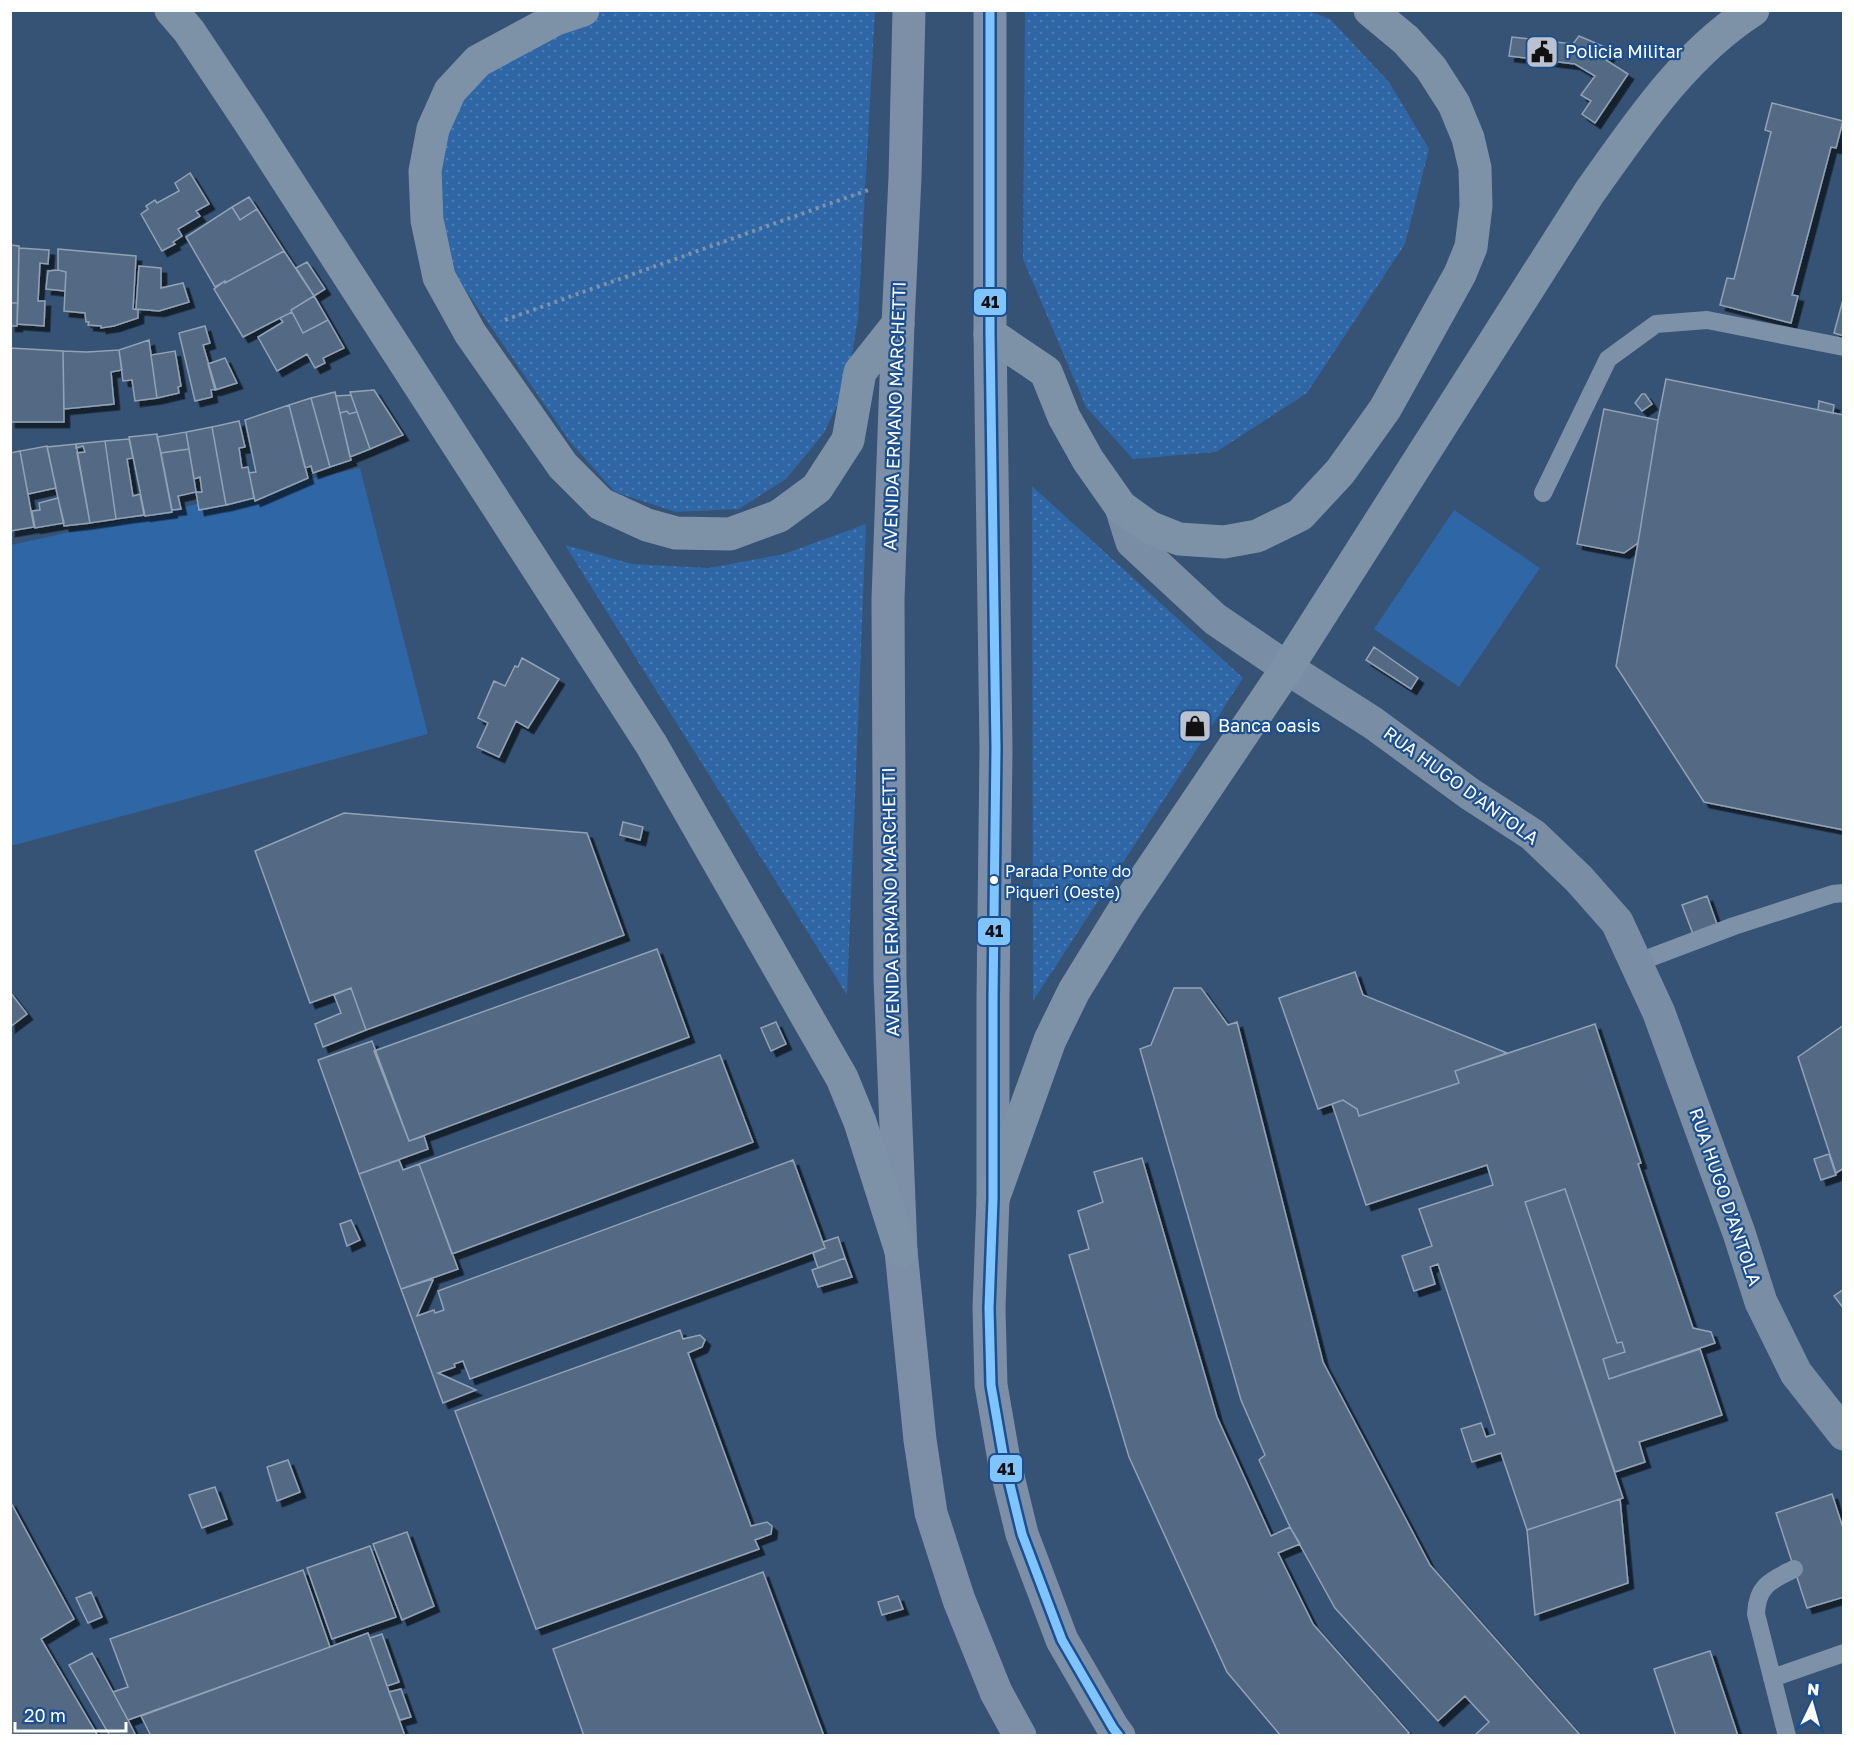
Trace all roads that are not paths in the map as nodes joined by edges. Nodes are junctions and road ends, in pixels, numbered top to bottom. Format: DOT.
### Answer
graph roads {
  1 [pos="171,10"];
  2 [pos="583,10"];
  3 [pos="909,10"];
  4 [pos="990,10"];
  5 [pos="1370,10"];
  6 [pos="1753,10"];
  7 [pos="898,324"];
  8 [pos="990,334"];
  9 [pos="1844,347"];
  10 [pos="1543,493"];
  11 [pos="1121,507"];
  12 [pos="1287,668"];
  13 [pos="1844,893"];
  14 [pos="1636,963"];
  15 [pos="993,1199"];
  16 [pos="901,1251"];
  17 [pos="1844,1434"];
  18 [pos="1794,1569"];
  19 [pos="1844,1653"];
  20 [pos="1772,1678"];
  21 [pos="1020,1736"];
  22 [pos="1119,1736"];
  23 [pos="1787,1736"];
  1 -- 16 [label="highway"];
  2 -- 7 [label="highway"];
  3 -- 7 [label="main road, AVENIDA ERMANO MARCHETTI"];
  4 -- 8 [label="main road"];
  5 -- 11 [label="highway"];
  6 -- 12 [label="highway"];
  7 -- 16 [label="main road, AVENIDA ERMANO MARCHETTI"];
  8 -- 11 [label="highway"];
  8 -- 15 [label="main road"];
  9 -- 10 [label="lane"];
  11 -- 12 [label="street, RUA HUGO D'ANTOLA"];
  12 -- 14 [label="street, RUA HUGO D'ANTOLA"];
  12 -- 15 [label="highway"];
  13 -- 14 [label="lane"];
  14 -- 17 [label="street, RUA HUGO D'ANTOLA"];
  15 -- 22 [label="main road"];
  16 -- 21 [label="main road, AVENIDA ERMANO MARCHETTI"];
  18 -- 20 [label="lane"];
  19 -- 20 [label="lane"];
  20 -- 23 [label="lane"];
}
